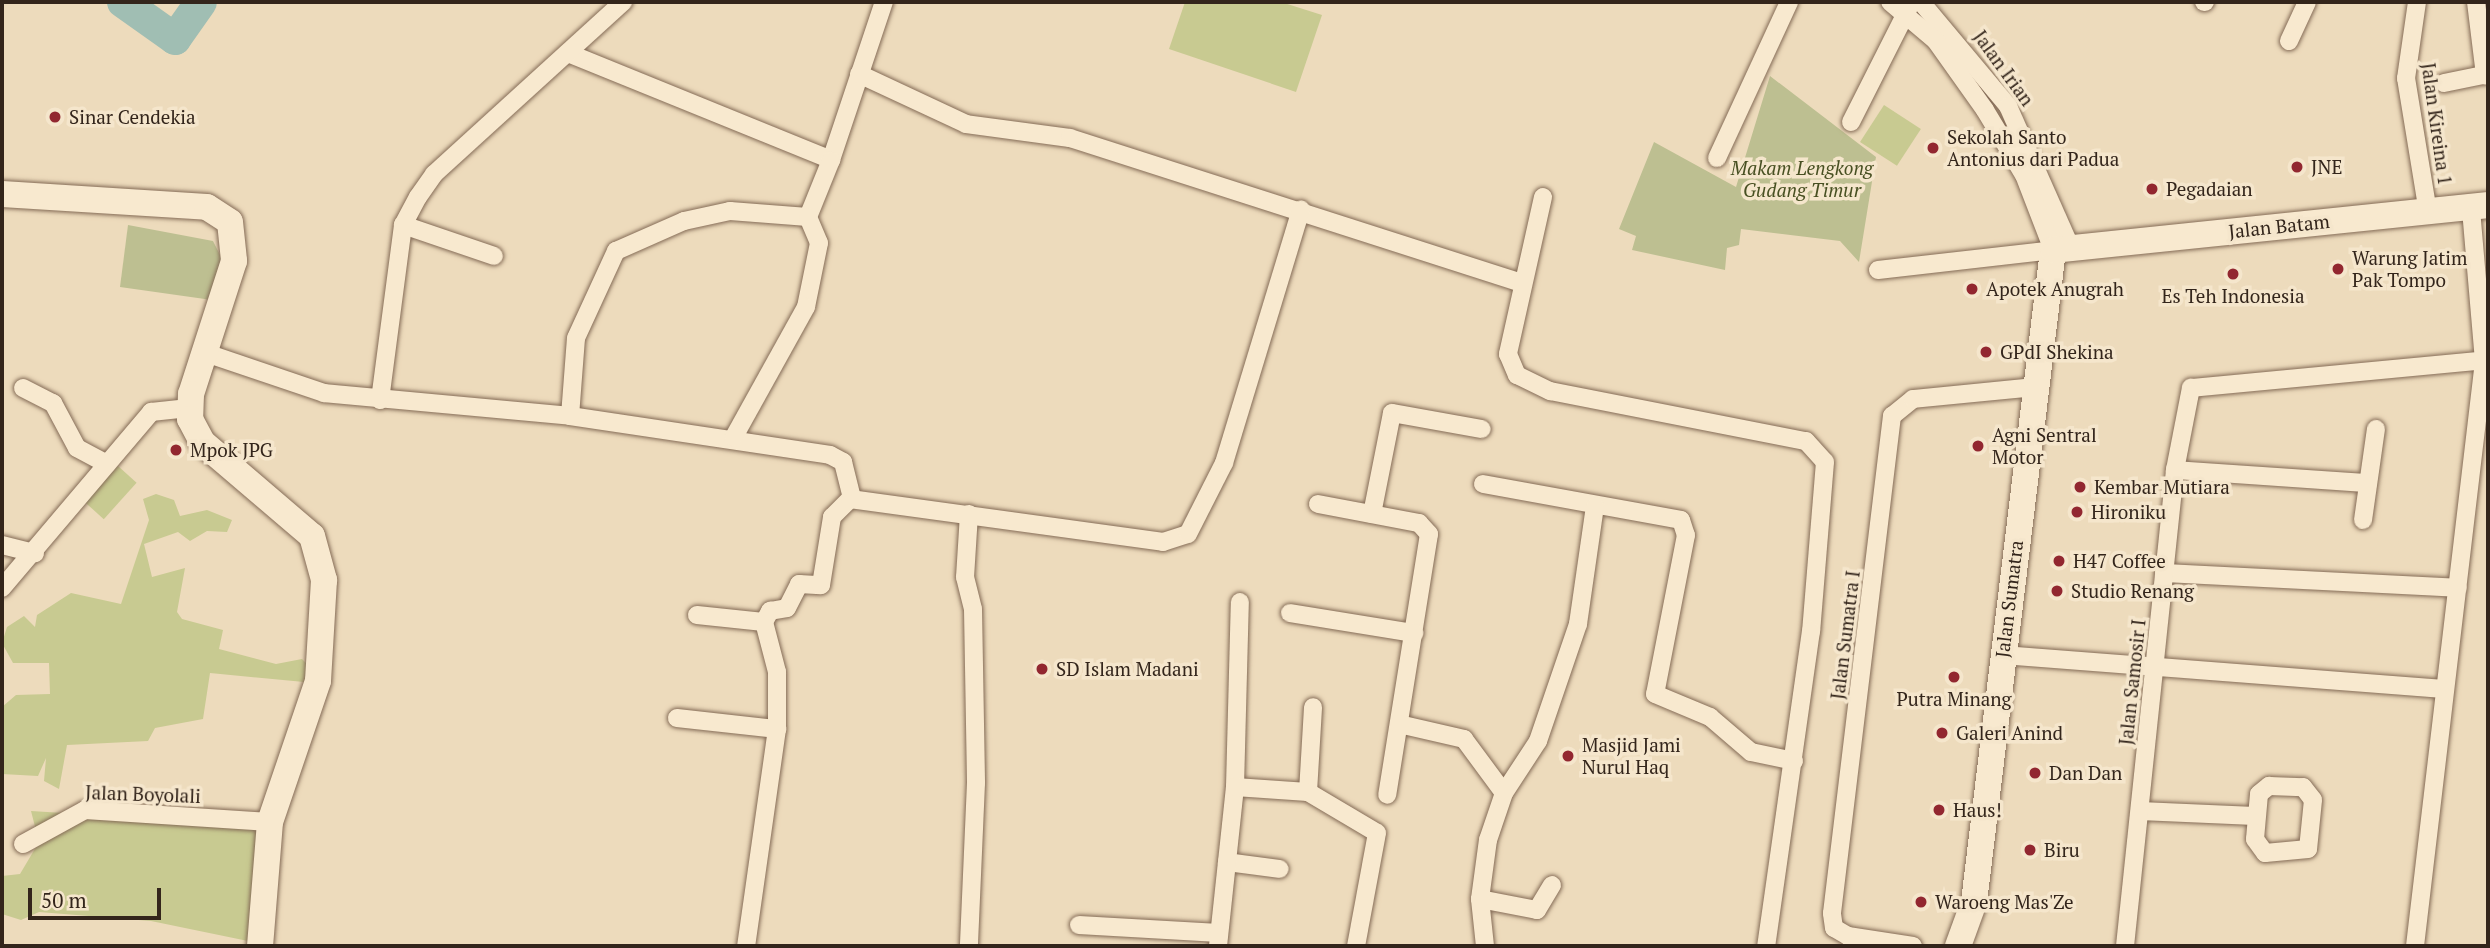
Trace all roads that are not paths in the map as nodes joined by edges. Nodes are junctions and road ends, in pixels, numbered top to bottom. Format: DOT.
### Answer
graph roads {
  1 [pos="623,2"];
  2 [pos="884,2"];
  3 [pos="1788,2"];
  4 [pos="1921,2"];
  5 [pos="2307,2"];
  6 [pos="2417,2"];
  7 [pos="2476,2"];
  8 [pos="1902,5"];
  9 [pos="1942,35"];
  10 [pos="2289,41"];
  11 [pos="568,53"];
  12 [pos="859,75"];
  13 [pos="2487,75"];
  14 [pos="2444,83"];
  15 [pos="1851,122"];
  16 [pos="1717,158"];
  17 [pos="831,159"];
  18 [pos="2,194"];
  19 [pos="1543,198"];
  20 [pos="2480,207"];
  21 [pos="1301,209"];
  22 [pos="2428,212"];
  23 [pos="808,217"];
  24 [pos="403,226"];
  25 [pos="2061,248"];
  26 [pos="495,256"];
  27 [pos="1878,270"];
  28 [pos="1521,284"];
  29 [pos="206,353"];
  30 [pos="2486,360"];
  31 [pos="2036,387"];
  32 [pos="23,388"];
  33 [pos="380,400"];
  34 [pos="189,408"];
  35 [pos="570,416"];
  36 [pos="1482,429"];
  37 [pos="2376,429"];
  38 [pos="734,437"];
  39 [pos="107,464"];
  40 [pos="2175,470"];
  41 [pos="2368,483"];
  42 [pos="1483,484"];
  43 [pos="852,499"];
  44 [pos="1318,504"];
  45 [pos="1595,506"];
  46 [pos="969,514"];
  47 [pos="1372,514"];
  48 [pos="2363,520"];
  49 [pos="2,545"];
  50 [pos="35,553"];
  51 [pos="2164,573"];
  52 [pos="2,588"];
  53 [pos="2458,588"];
  54 [pos="1240,602"];
  55 [pos="1290,612"];
  56 [pos="697,615"];
  57 [pos="764,622"];
  58 [pos="1414,633"];
  59 [pos="2002,655"];
  60 [pos="2154,670"];
  61 [pos="2445,689"];
  62 [pos="1312,707"];
  63 [pos="677,718"];
  64 [pos="1399,724"];
  65 [pos="777,729"];
  66 [pos="1794,761"];
  67 [pos="1235,788"];
  68 [pos="1308,792"];
  69 [pos="1504,793"];
  70 [pos="1387,795"];
  71 [pos="2140,811"];
  72 [pos="2255,816"];
  73 [pos="270,822"];
  74 [pos="23,844"];
  75 [pos="1227,862"];
  76 [pos="1280,869"];
  77 [pos="1552,886"];
  78 [pos="1480,899"];
  79 [pos="1079,925"];
  80 [pos="1219,939"];
  81 [pos="260,946"];
  82 [pos="746,946"];
  83 [pos="969,946"];
  84 [pos="1356,946"];
  85 [pos="1485,946"];
  86 [pos="1766,946"];
  87 [pos="1913,946"];
  88 [pos="1958,946"];
  89 [pos="2125,946"];
  90 [pos="2414,946"];
  1 -- 11 [label="street"];
  2 -- 12 [label="street"];
  3 -- 16 [label="street"];
  4 -- 9 [label="street, Jalan Irian"];
  5 -- 10 [label="street"];
  6 -- 22 [label="street, Jalan Kireina 1"];
  7 -- 13 [label="street"];
  8 -- 9 [label="street, Jalan Irian"];
  8 -- 15 [label="street, Jalan Irian"];
  9 -- 25 [label="street, Jalan Irian"];
  11 -- 17 [label="street"];
  11 -- 24 [label="street"];
  12 -- 17 [label="street"];
  12 -- 21 [label="street"];
  13 -- 14 [label="street"];
  17 -- 23 [label="street"];
  18 -- 29 [label="street"];
  19 -- 28 [label="street"];
  20 -- 22 [label="street, Jalan Batam"];
  20 -- 30 [label="street"];
  21 -- 28 [label="street"];
  21 -- 46 [label="street"];
  22 -- 25 [label="street, Jalan Batam"];
  23 -- 35 [label="street"];
  23 -- 38 [label="street"];
  24 -- 26 [label="street"];
  24 -- 33 [label="street"];
  25 -- 27 [label="street"];
  25 -- 31 [label="street, Jalan Sumatra"];
  28 -- 66 [label="street"];
  29 -- 33 [label="street"];
  29 -- 34 [label="street"];
  30 -- 40 [label="street, Jalan Samosir I"];
  30 -- 53 [label="street"];
  31 -- 59 [label="street, Jalan Sumatra"];
  31 -- 87 [label="street, Jalan Sumatra I"];
  32 -- 39 [label="street"];
  33 -- 35 [label="street"];
  34 -- 39 [label="street"];
  34 -- 73 [label="street"];
  35 -- 38 [label="street"];
  36 -- 47 [label="street"];
  37 -- 41 [label="street"];
  38 -- 43 [label="street"];
  39 -- 50 [label="street"];
  40 -- 41 [label="street"];
  40 -- 51 [label="street, Jalan Samosir I"];
  41 -- 48 [label="street"];
  42 -- 45 [label="street"];
  43 -- 46 [label="street"];
  43 -- 57 [label="street"];
  44 -- 47 [label="street"];
  45 -- 66 [label="street"];
  45 -- 69 [label="street"];
  46 -- 83 [label="street"];
  47 -- 58 [label="street"];
  49 -- 50 [label="street"];
  50 -- 52 [label="street"];
  51 -- 53 [label="street"];
  51 -- 60 [label="street, Jalan Samosir I"];
  53 -- 61 [label="street"];
  54 -- 67 [label="street"];
  55 -- 58 [label="street"];
  56 -- 57 [label="street"];
  57 -- 65 [label="street"];
  58 -- 64 [label="street"];
  59 -- 60 [label="street"];
  59 -- 88 [label="street, Jalan Sumatra"];
  60 -- 61 [label="street"];
  60 -- 71 [label="street, Jalan Samosir I"];
  61 -- 90 [label="street"];
  62 -- 68 [label="street"];
  63 -- 65 [label="street"];
  64 -- 69 [label="street"];
  64 -- 70 [label="street"];
  65 -- 82 [label="street"];
  66 -- 86 [label="street"];
  67 -- 68 [label="street"];
  67 -- 75 [label="street"];
  68 -- 84 [label="street"];
  69 -- 78 [label="street"];
  71 -- 72 [label="street"];
  71 -- 89 [label="street, Jalan Samosir I"];
  72 -- 72 [label="street"];
  73 -- 74 [label="street, Jalan Boyolali"];
  73 -- 81 [label="street"];
  75 -- 76 [label="street"];
  75 -- 80 [label="street"];
  77 -- 78 [label="street"];
  78 -- 85 [label="street"];
  79 -- 80 [label="street"];
}
